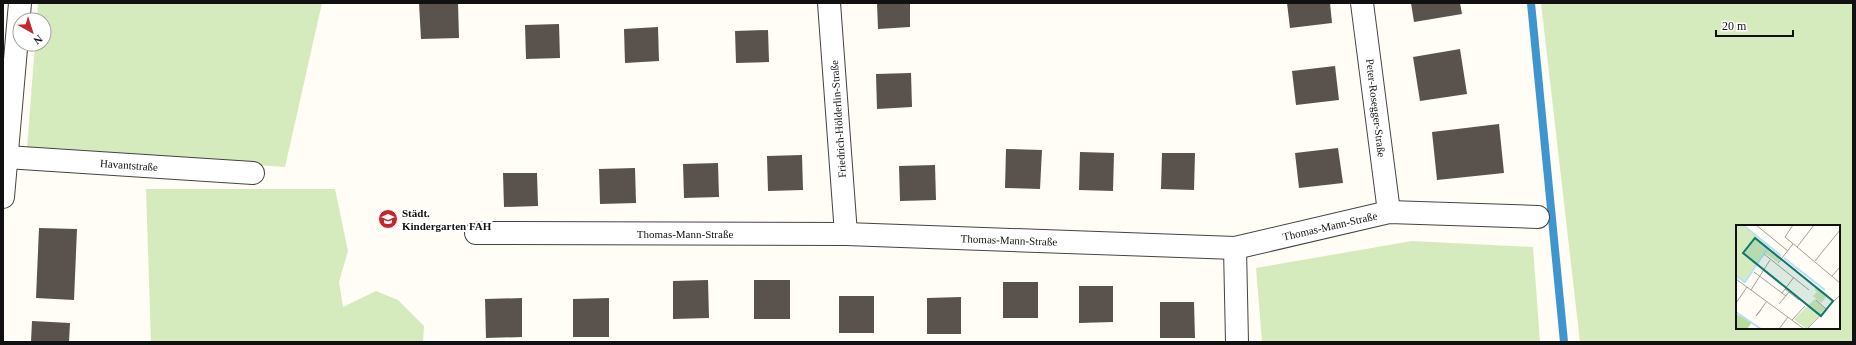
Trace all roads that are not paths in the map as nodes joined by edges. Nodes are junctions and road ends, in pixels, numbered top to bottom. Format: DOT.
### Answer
graph roads {
  1 [pos="20,3"];
  2 [pos="829,3"];
  3 [pos="1362,3"];
  4 [pos="6,157"];
  5 [pos="253,173"];
  6 [pos="3,197"];
  7 [pos="1389,212"];
  8 [pos="1538,217"];
  9 [pos="476,233"];
  10 [pos="846,234"];
  11 [pos="1235,248"];
  12 [pos="1237,342"];
  1 -- 4 [label="street"];
  2 -- 10 [label="street, Friedrich-Hölderlin-Straße"];
  3 -- 7 [label="street, Peter-Rosegger-Straße"];
  4 -- 5 [label="street, Havantstraße"];
  4 -- 6 [label="street"];
  7 -- 8 [label="street, Thomas-Mann-Straße"];
  7 -- 11 [label="street, Thomas-Mann-Straße"];
  9 -- 10 [label="street, Thomas-Mann-Straße"];
  10 -- 11 [label="street, Thomas-Mann-Straße"];
  11 -- 12 [label="street"];
}
